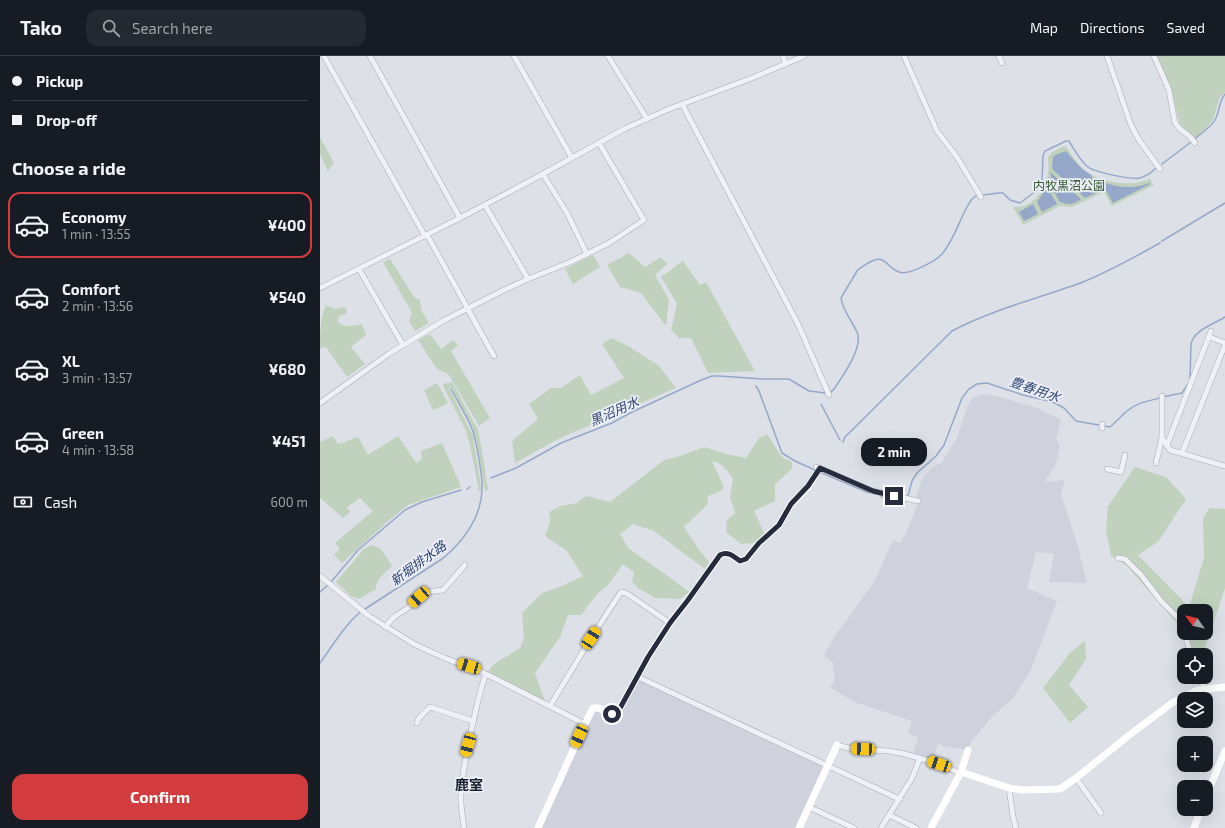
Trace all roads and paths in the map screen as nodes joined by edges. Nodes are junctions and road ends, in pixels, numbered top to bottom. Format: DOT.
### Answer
graph roads {
  1 [pos="324,56"];
  2 [pos="370,56"];
  3 [pos="514,56"];
  4 [pos="608,56"];
  5 [pos="783,56"];
  6 [pos="804,56"];
  7 [pos="904,56"];
  8 [pos="999,56"];
  9 [pos="1107,56"];
  10 [pos="1154,56"];
  11 [pos="1002,63"];
  12 [pos="786,64"];
  13 [pos="682,104"];
  14 [pos="647,119"];
  15 [pos="599,143"];
  16 [pos="1195,143"];
  17 [pos="572,158"];
  18 [pos="1160,169"];
  19 [pos="543,174"];
  20 [pos="981,197"];
  21 [pos="485,205"];
  22 [pos="460,218"];
  23 [pos="426,235"];
  24 [pos="587,254"];
  25 [pos="359,269"];
  26 [pos="528,279"];
  27 [pos="320,288"];
  28 [pos="467,308"];
  29 [pos="1211,331"];
  30 [pos="1209,337"];
  31 [pos="1225,344"];
  32 [pos="403,345"];
  33 [pos="494,356"];
  34 [pos="829,395"];
  35 [pos="1162,398"];
  36 [pos="320,403"];
  37 [pos="1162,438"];
  38 [pos="1167,445"];
  39 [pos="1182,453"];
  40 [pos="1125,455"];
  41 [pos="1156,463"];
  42 [pos="1225,466"];
  43 [pos="1107,469"];
  44 [pos="815,476"];
  45 [pos="918,501"];
  46 [pos="1118,558"];
  47 [pos="465,565"];
  48 [pos="320,576"];
  49 [pos="670,623"];
  50 [pos="386,627"];
  51 [pos="1189,648"];
  52 [pos="486,674"];
  53 [pos="638,677"];
  54 [pos="1202,684"];
  55 [pos="1225,687"];
  56 [pos="1206,689"];
  57 [pos="550,706"];
  58 [pos="473,722"];
  59 [pos="417,723"];
  60 [pos="585,724"];
  61 [pos="837,745"];
  62 [pos="968,750"];
  63 [pos="1225,751"];
  64 [pos="920,758"];
  65 [pos="828,766"];
  66 [pos="961,772"];
  67 [pos="1076,778"];
  68 [pos="1213,780"];
  69 [pos="1009,788"];
  70 [pos="899,799"];
  71 [pos="809,807"];
  72 [pos="1102,813"];
  73 [pos="889,815"];
  74 [pos="1198,816"];
  75 [pos="464,828"];
  76 [pos="538,828"];
  77 [pos="799,828"];
  78 [pos="854,828"];
  79 [pos="881,828"];
  80 [pos="916,828"];
  81 [pos="931,828"];
  82 [pos="1016,828"];
  83 [pos="1194,828"];
  1 -- 23 [label="street"];
  2 -- 22 [label="street"];
  3 -- 17 [label="street"];
  4 -- 14 [label="street"];
  5 -- 12 [label="street"];
  6 -- 12 [label="street"];
  7 -- 20 [label="street"];
  8 -- 11 [label="street"];
  9 -- 18 [label="street"];
  10 -- 16 [label="street"];
  12 -- 13 [label="street"];
  13 -- 14 [label="street"];
  13 -- 34 [label="street"];
  14 -- 15 [label="street"];
  15 -- 17 [label="street"];
  15 -- 24 [label="street"];
  17 -- 19 [label="street"];
  19 -- 21 [label="street"];
  19 -- 24 [label="street"];
  21 -- 22 [label="street"];
  21 -- 26 [label="street"];
  22 -- 23 [label="street"];
  23 -- 25 [label="street"];
  23 -- 28 [label="street"];
  24 -- 26 [label="street"];
  25 -- 27 [label="street"];
  25 -- 32 [label="street"];
  26 -- 28 [label="street"];
  28 -- 32 [label="street"];
  28 -- 33 [label="street"];
  29 -- 30 [label="street"];
  30 -- 31 [label="street"];
  30 -- 38 [label="street"];
  31 -- 39 [label="street"];
  32 -- 36 [label="street"];
  35 -- 37 [label="street"];
  37 -- 38 [label="street"];
  37 -- 41 [label="street"];
  38 -- 39 [label="street"];
  39 -- 42 [label="street"];
  40 -- 43 [label="street"];
  44 -- 45 [label="street"];
  44 -- 49 [label="street"];
  46 -- 51 [label="street"];
  47 -- 50 [label="street"];
  48 -- 50 [label="street"];
  49 -- 53 [label="street"];
  49 -- 57 [label="street"];
  50 -- 52 [label="street"];
  52 -- 57 [label="street"];
  52 -- 58 [label="street"];
  53 -- 60 [label="street"];
  53 -- 65 [label="street"];
  54 -- 56 [label="street"];
  55 -- 56 [label="street"];
  56 -- 67 [label="street"];
  57 -- 60 [label="street"];
  58 -- 59 [label="street"];
  58 -- 75 [label="street"];
  60 -- 76 [label="street"];
  61 -- 64 [label="street"];
  61 -- 65 [label="street"];
  62 -- 66 [label="street"];
  63 -- 68 [label="street"];
  64 -- 66 [label="street"];
  64 -- 70 [label="street"];
  65 -- 70 [label="street"];
  65 -- 71 [label="street"];
  66 -- 69 [label="street"];
  66 -- 81 [label="street"];
  67 -- 69 [label="street"];
  67 -- 72 [label="street"];
  69 -- 82 [label="street"];
  70 -- 73 [label="street"];
  71 -- 77 [label="street"];
  71 -- 78 [label="street"];
  73 -- 79 [label="street"];
  73 -- 80 [label="street"];
  74 -- 83 [label="street"];
}
